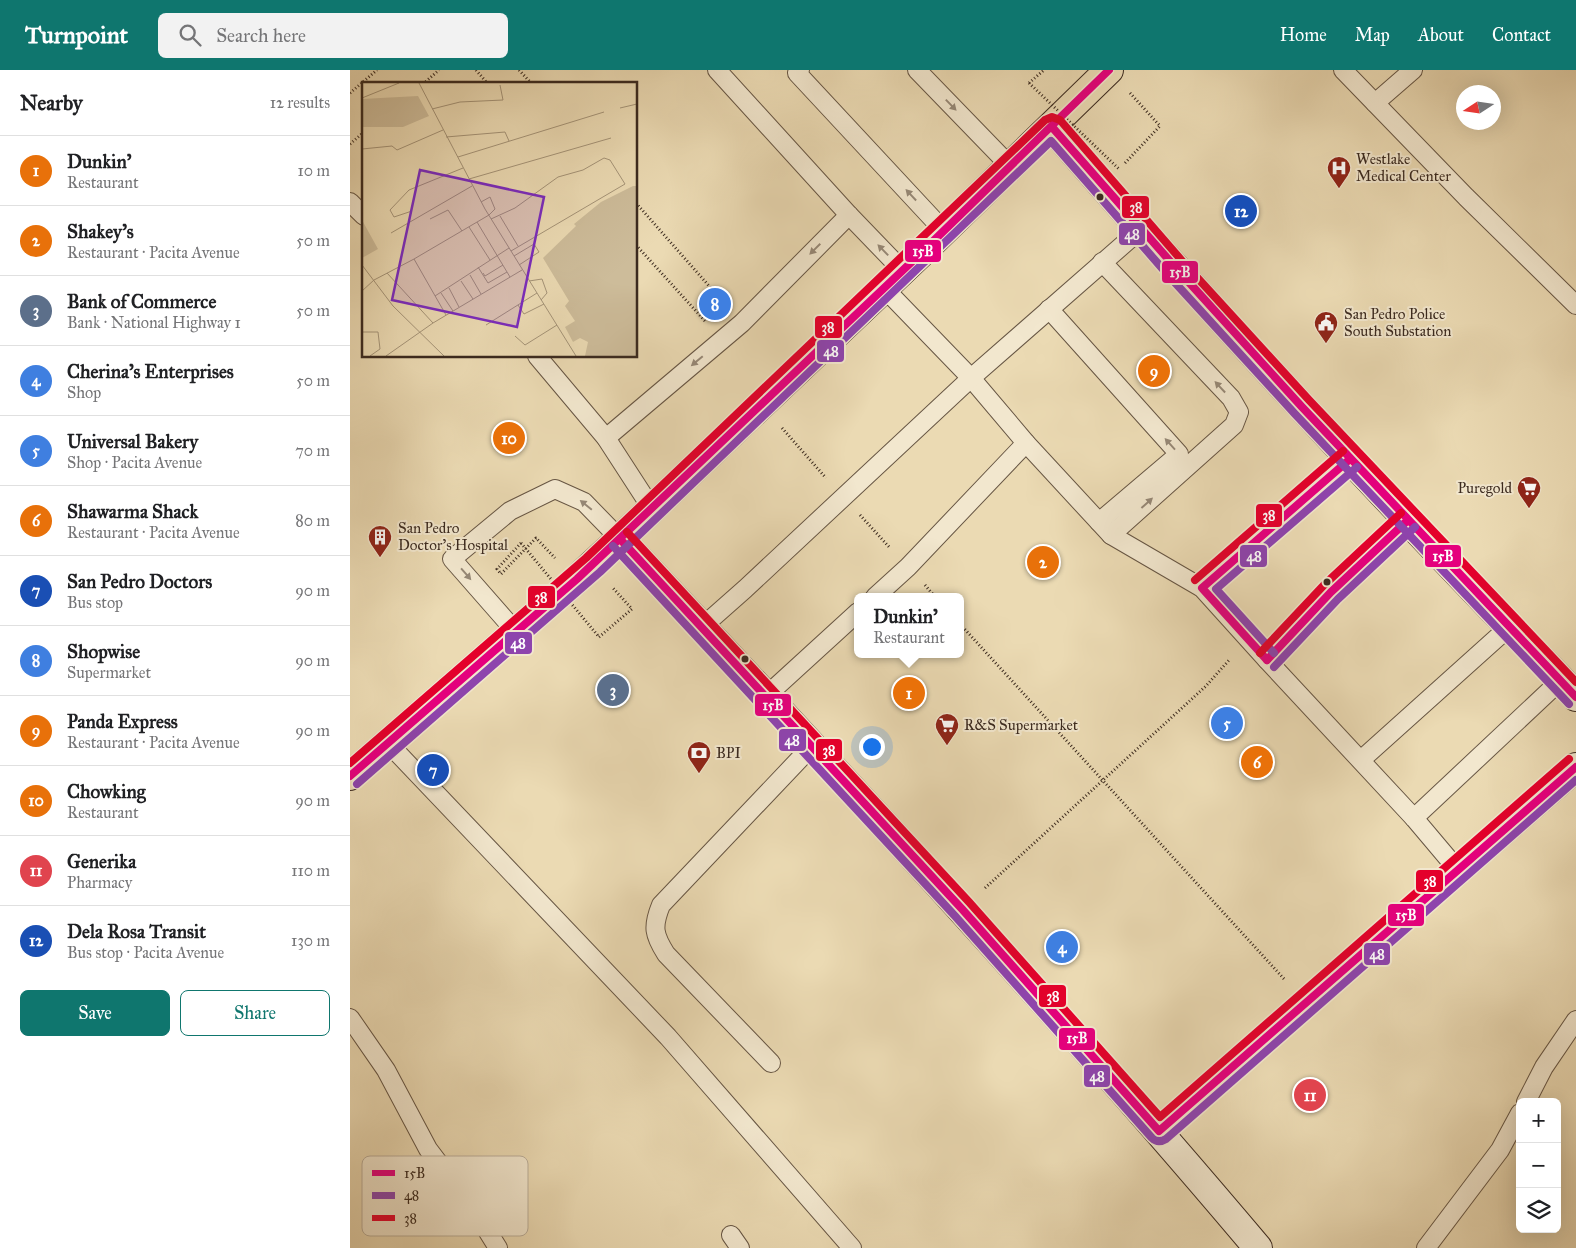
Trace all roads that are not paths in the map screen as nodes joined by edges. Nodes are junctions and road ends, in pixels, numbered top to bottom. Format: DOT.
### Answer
graph roads {
  1 [pos="717,70"];
  2 [pos="800,70"];
  3 [pos="917,70"];
  4 [pos="1109,70"];
  5 [pos="1343,70"];
  6 [pos="1413,70"];
  7 [pos="1375,104"];
  8 [pos="1052,127"];
  9 [pos="1010,166"];
  10 [pos="849,215"];
  11 [pos="1140,230"];
  12 [pos="944,231"];
  13 [pos="1102,262"];
  14 [pos="893,279"];
  15 [pos="1576,305"];
  16 [pos="1049,308"];
  17 [pos="539,358"];
  18 [pos="971,378"];
  19 [pos="606,438"];
  20 [pos="1026,443"];
  21 [pos="1350,460"];
  22 [pos="652,509"];
  23 [pos="1408,520"];
  24 [pos="1099,522"];
  25 [pos="1111,535"];
  26 [pos="620,539"];
  27 [pos="1202,588"];
  28 [pos="879,593"];
  29 [pos="854,616"];
  30 [pos="702,627"];
  31 [pos="1510,627"];
  32 [pos="516,632"];
  33 [pos="1267,660"];
  34 [pos="1568,689"];
  35 [pos="766,696"];
  36 [pos="388,744"];
  37 [pos="812,746"];
  38 [pos="1361,760"];
  39 [pos="1576,766"];
  40 [pos="350,776"];
  41 [pos="1414,818"];
  42 [pos="1457,869"];
  43 [pos="350,1018"];
  44 [pos="1576,1020"];
  45 [pos="771,1063"];
  46 [pos="1528,1098"];
  47 [pos="1516,1120"];
  48 [pos="1159,1132"];
  49 [pos="433,1156"];
  50 [pos="491,1236"];
  51 [pos="498,1248"];
  52 [pos="852,1248"];
  53 [pos="1258,1248"];
  54 [pos="1426,1248"];
  1 -- 10 [label="lane"];
  12 -- 2 [label="lane, one-way"];
  3 -- 9 [label="lane, one-way"];
  4 -- 8 [label="highway"];
  5 -- 7 [label="lane"];
  6 -- 7 [label="lane"];
  7 -- 15 [label="lane"];
  8 -- 9 [label="highway"];
  8 -- 11 [label="main road"];
  9 -- 12 [label="highway"];
  14 -- 10 [label="lane, one-way"];
  10 -- 19 [label="lane, one-way"];
  11 -- 13 [label="lane"];
  11 -- 21 [label="main road"];
  12 -- 14 [label="highway"];
  13 -- 16 [label="lane"];
  25 -- 13 [label="lane, one-way"];
  14 -- 18 [label="lane"];
  14 -- 22 [label="highway"];
  16 -- 18 [label="lane"];
  24 -- 16 [label="lane, one-way"];
  17 -- 19 [label="lane"];
  18 -- 20 [label="lane"];
  18 -- 30 [label="lane"];
  19 -- 22 [label="lane"];
  20 -- 24 [label="lane"];
  20 -- 28 [label="lane"];
  21 -- 23 [label="main road"];
  21 -- 27 [label="lane"];
  22 -- 26 [label="highway"];
  23 -- 31 [label="main road"];
  23 -- 33 [label="lane"];
  24 -- 25 [label="lane"];
  25 -- 27 [label="lane"];
  26 -- 30 [label="main road"];
  26 -- 32 [label="highway"];
  26 -- 32 [label="lane, one-way"];
  27 -- 33 [label="lane"];
  29 -- 35 [label="lane"];
  30 -- 35 [label="main road"];
  31 -- 34 [label="main road"];
  31 -- 38 [label="lane"];
  32 -- 36 [label="highway"];
  33 -- 38 [label="lane"];
  34 -- 41 [label="lane"];
  35 -- 37 [label="main road"];
  36 -- 40 [label="highway"];
  36 -- 52 [label="lane"];
  37 -- 45 [label="lane"];
  37 -- 48 [label="main road"];
  38 -- 41 [label="lane"];
  39 -- 42 [label="main road"];
  41 -- 42 [label="lane"];
  42 -- 48 [label="main road"];
  43 -- 49 [label="lane"];
  44 -- 46 [label="lane"];
  47 -- 54 [label="lane"];
  48 -- 53 [label="main road"];
  50 -- 51 [label="lane"];
}
